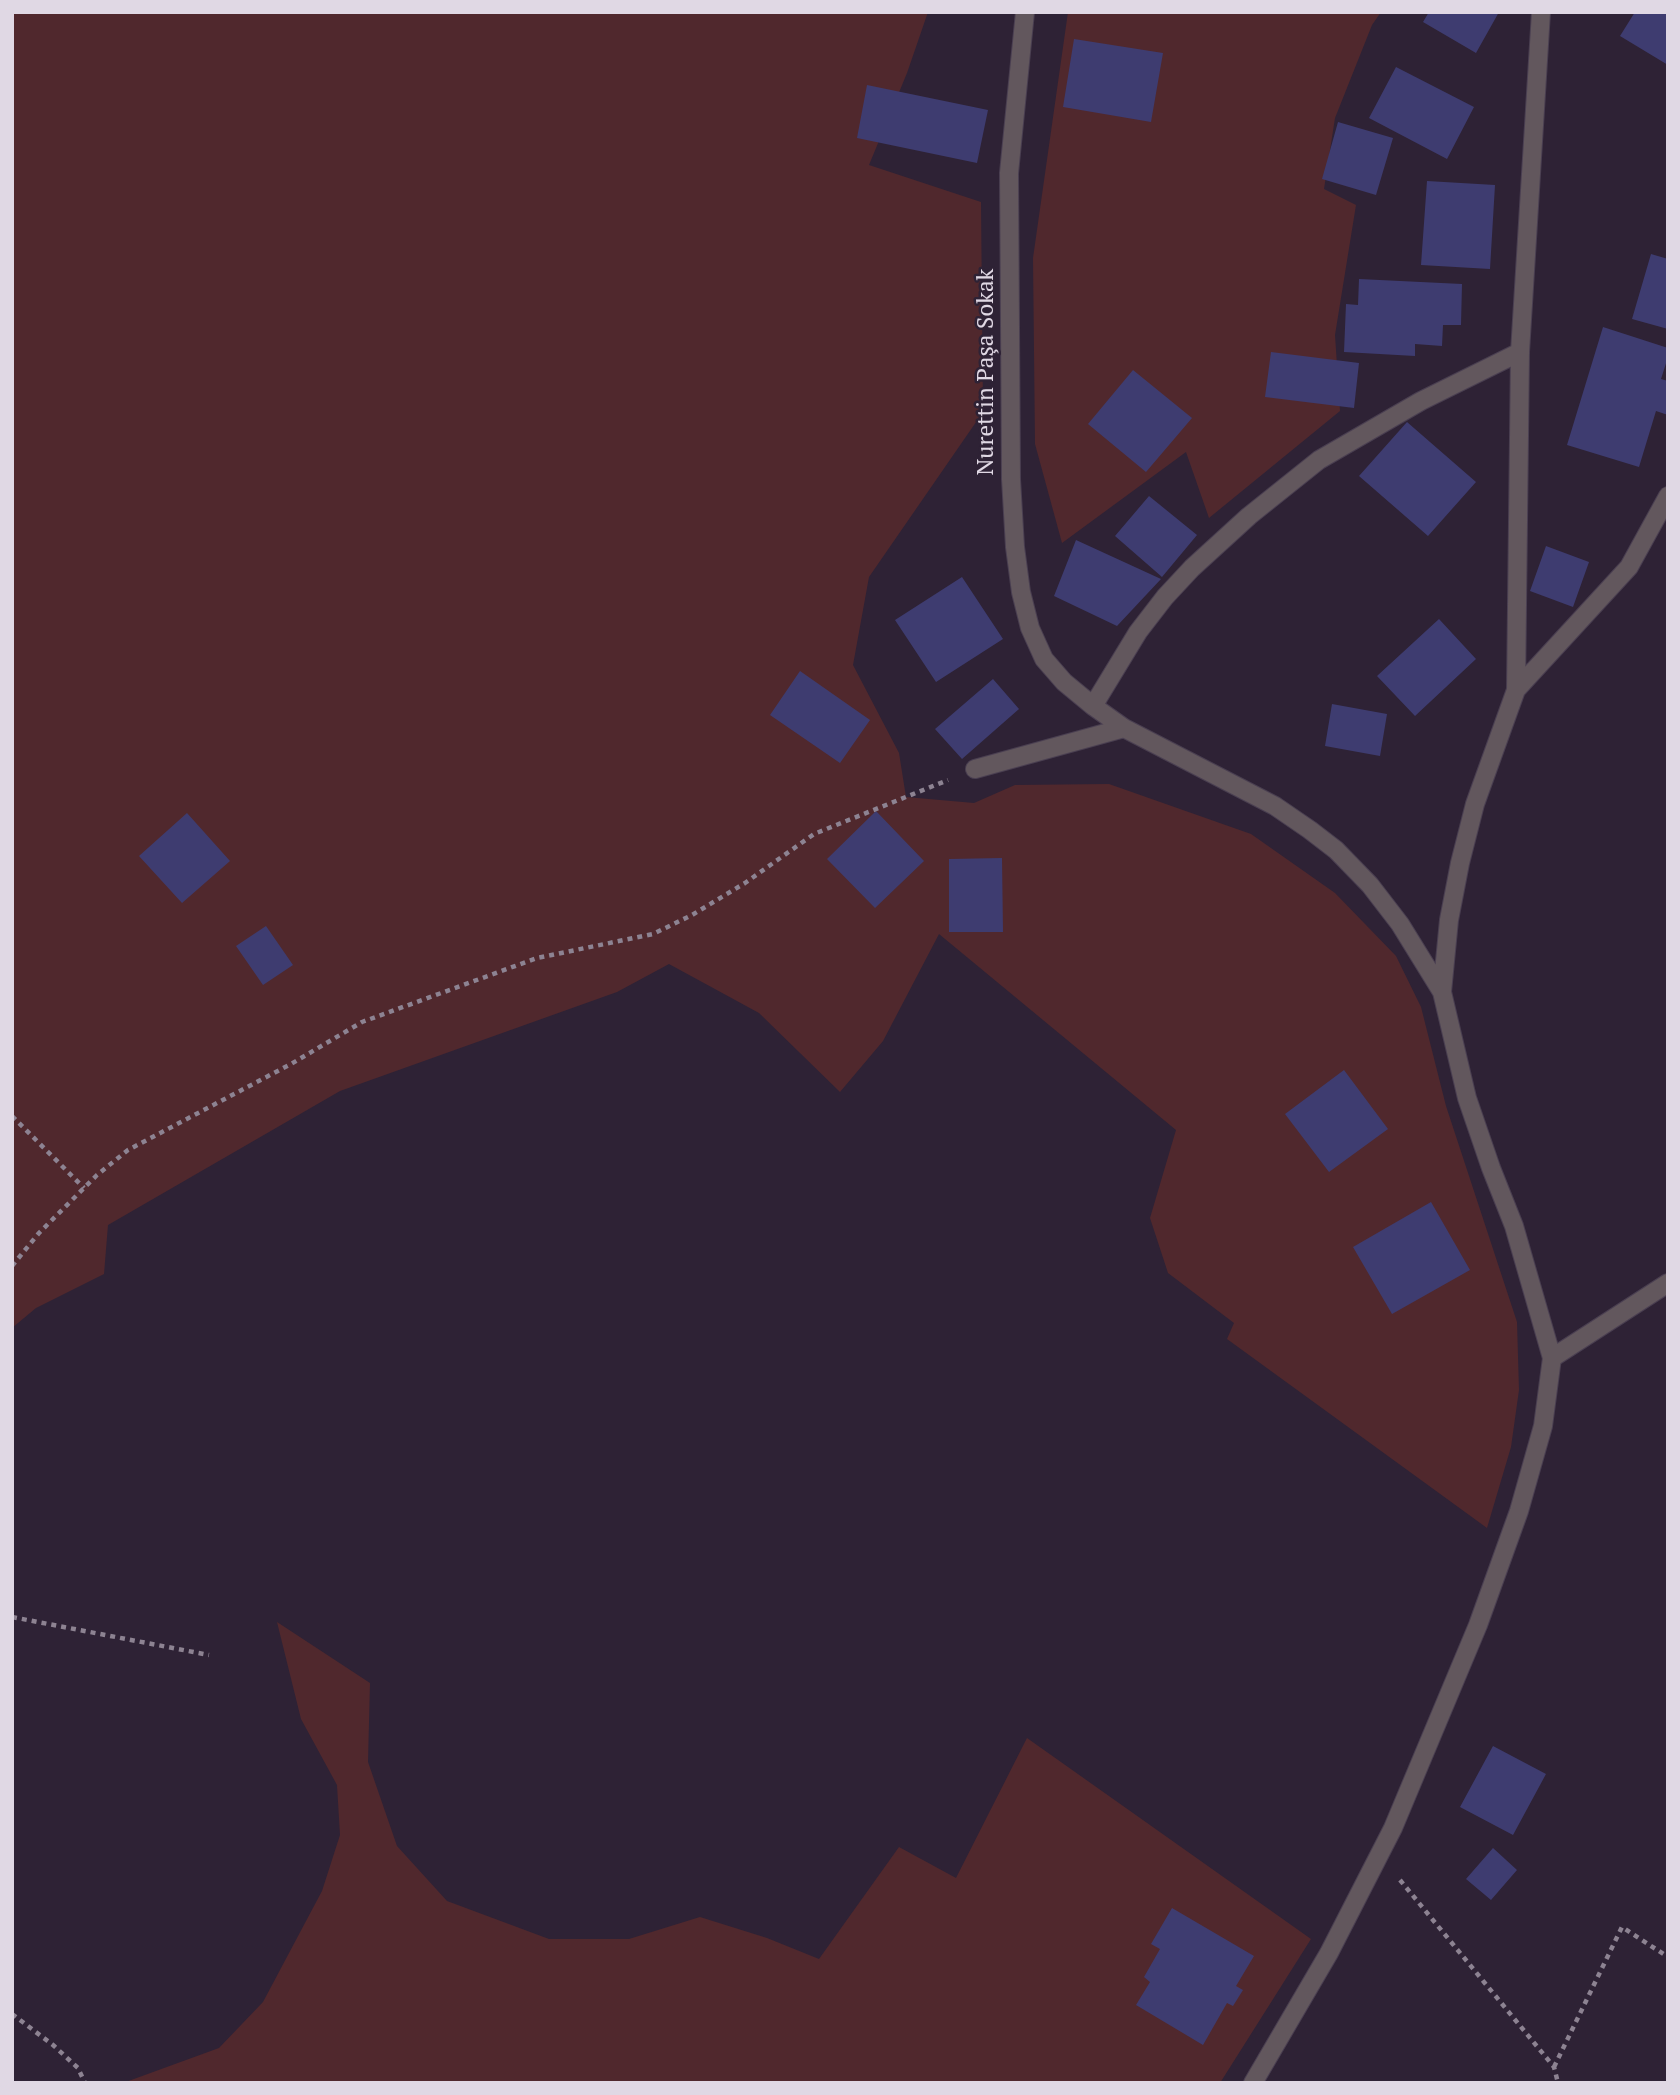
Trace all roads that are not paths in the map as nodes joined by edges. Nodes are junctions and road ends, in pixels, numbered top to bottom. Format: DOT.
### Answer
graph roads {
  1 [pos="1025,12"];
  2 [pos="1541,12"];
  3 [pos="1520,352"];
  4 [pos="1668,496"];
  5 [pos="1516,690"];
  6 [pos="1093,706"];
  7 [pos="1124,728"];
  8 [pos="975,769"];
  9 [pos="1442,992"];
  10 [pos="1668,1283"];
  11 [pos="1552,1358"];
  12 [pos="1253,2083"];
  1 -- 6 [label="street, Nurettin Paşa Sokak"];
  2 -- 3 [label="street"];
  3 -- 5 [label="street"];
  3 -- 6 [label="street"];
  4 -- 5 [label="street"];
  5 -- 9 [label="street"];
  6 -- 7 [label="street, Nurettin Paşa Sokak"];
  7 -- 8 [label="street"];
  7 -- 9 [label="street, Nurettin Paşa Sokak"];
  9 -- 11 [label="street"];
  10 -- 11 [label="street"];
  11 -- 12 [label="street"];
}
